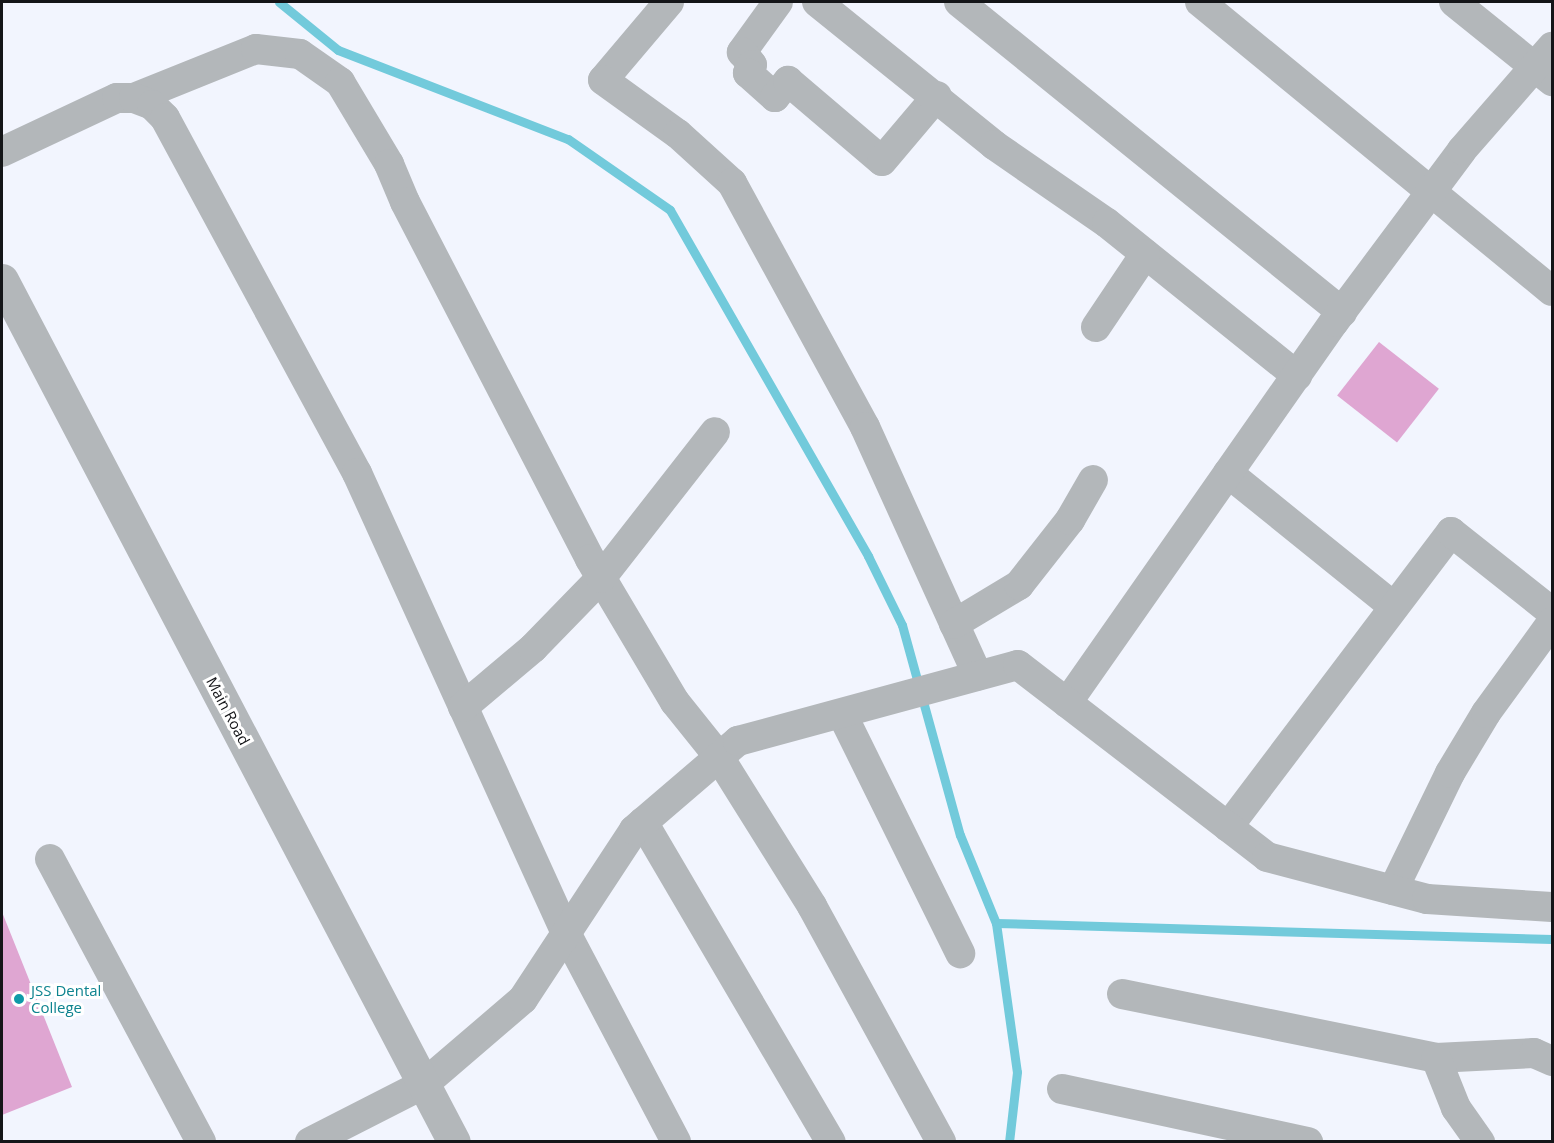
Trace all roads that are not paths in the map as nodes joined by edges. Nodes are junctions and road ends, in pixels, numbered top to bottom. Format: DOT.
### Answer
graph roads {
  1 [pos="669,2"];
  2 [pos="778,2"];
  3 [pos="817,2"];
  4 [pos="959,2"];
  5 [pos="1200,2"];
  6 [pos="1454,2"];
  7 [pos="1547,65"];
  8 [pos="937,96"];
  9 [pos="134,98"];
  10 [pos="2,152"];
  11 [pos="1430,193"];
  12 [pos="1145,254"];
  13 [pos="2,280"];
  14 [pos="1552,291"];
  15 [pos="1342,312"];
  16 [pos="1096,327"];
  17 [pos="1297,376"];
  18 [pos="716,432"];
  19 [pos="1228,473"];
  20 [pos="1093,480"];
  21 [pos="601,578"];
  22 [pos="1394,607"];
  23 [pos="1552,612"];
  24 [pos="1552,622"];
  25 [pos="954,624"];
  26 [pos="968,678"];
  27 [pos="1067,703"];
  28 [pos="463,707"];
  29 [pos="842,714"];
  30 [pos="719,757"];
  31 [pos="643,822"];
  32 [pos="1228,827"];
  33 [pos="50,859"];
  34 [pos="1393,890"];
  35 [pos="1552,907"];
  36 [pos="566,933"];
  37 [pos="960,953"];
  38 [pos="1122,994"];
  39 [pos="1546,1050"];
  40 [pos="1436,1058"];
  41 [pos="424,1084"];
  42 [pos="1062,1089"];
  43 [pos="201,1142"];
  44 [pos="310,1142"];
  45 [pos="453,1142"];
  46 [pos="676,1142"];
  47 [pos="831,1142"];
  48 [pos="941,1142"];
  49 [pos="1308,1142"];
  50 [pos="1480,1142"];
  1 -- 25 [label="street"];
  2 -- 8 [label="street"];
  3 -- 8 [label="street"];
  4 -- 15 [label="street"];
  5 -- 11 [label="street"];
  6 -- 7 [label="street"];
  7 -- 11 [label="street"];
  8 -- 12 [label="street"];
  9 -- 10 [label="street"];
  9 -- 21 [label="street"];
  9 -- 28 [label="street"];
  11 -- 14 [label="street"];
  11 -- 15 [label="street"];
  12 -- 16 [label="street"];
  12 -- 17 [label="street"];
  13 -- 41 [label="street, Main Road"];
  15 -- 17 [label="street"];
  17 -- 19 [label="street"];
  18 -- 21 [label="street"];
  19 -- 22 [label="street"];
  19 -- 27 [label="street"];
  20 -- 25 [label="street"];
  21 -- 28 [label="street"];
  21 -- 30 [label="street"];
  22 -- 23 [label="street"];
  22 -- 32 [label="street"];
  24 -- 34 [label="street"];
  25 -- 26 [label="street"];
  26 -- 27 [label="street"];
  26 -- 29 [label="street"];
  27 -- 32 [label="street"];
  28 -- 36 [label="street"];
  29 -- 30 [label="street"];
  29 -- 37 [label="street"];
  30 -- 31 [label="street"];
  30 -- 48 [label="street"];
  31 -- 36 [label="street"];
  31 -- 47 [label="street"];
  32 -- 34 [label="street"];
  33 -- 43 [label="street"];
  34 -- 35 [label="street"];
  36 -- 41 [label="street"];
  36 -- 46 [label="street"];
  38 -- 40 [label="street"];
  39 -- 40 [label="street"];
  40 -- 50 [label="street"];
  41 -- 44 [label="street"];
  41 -- 45 [label="street, Main Road"];
  42 -- 49 [label="street"];
}
